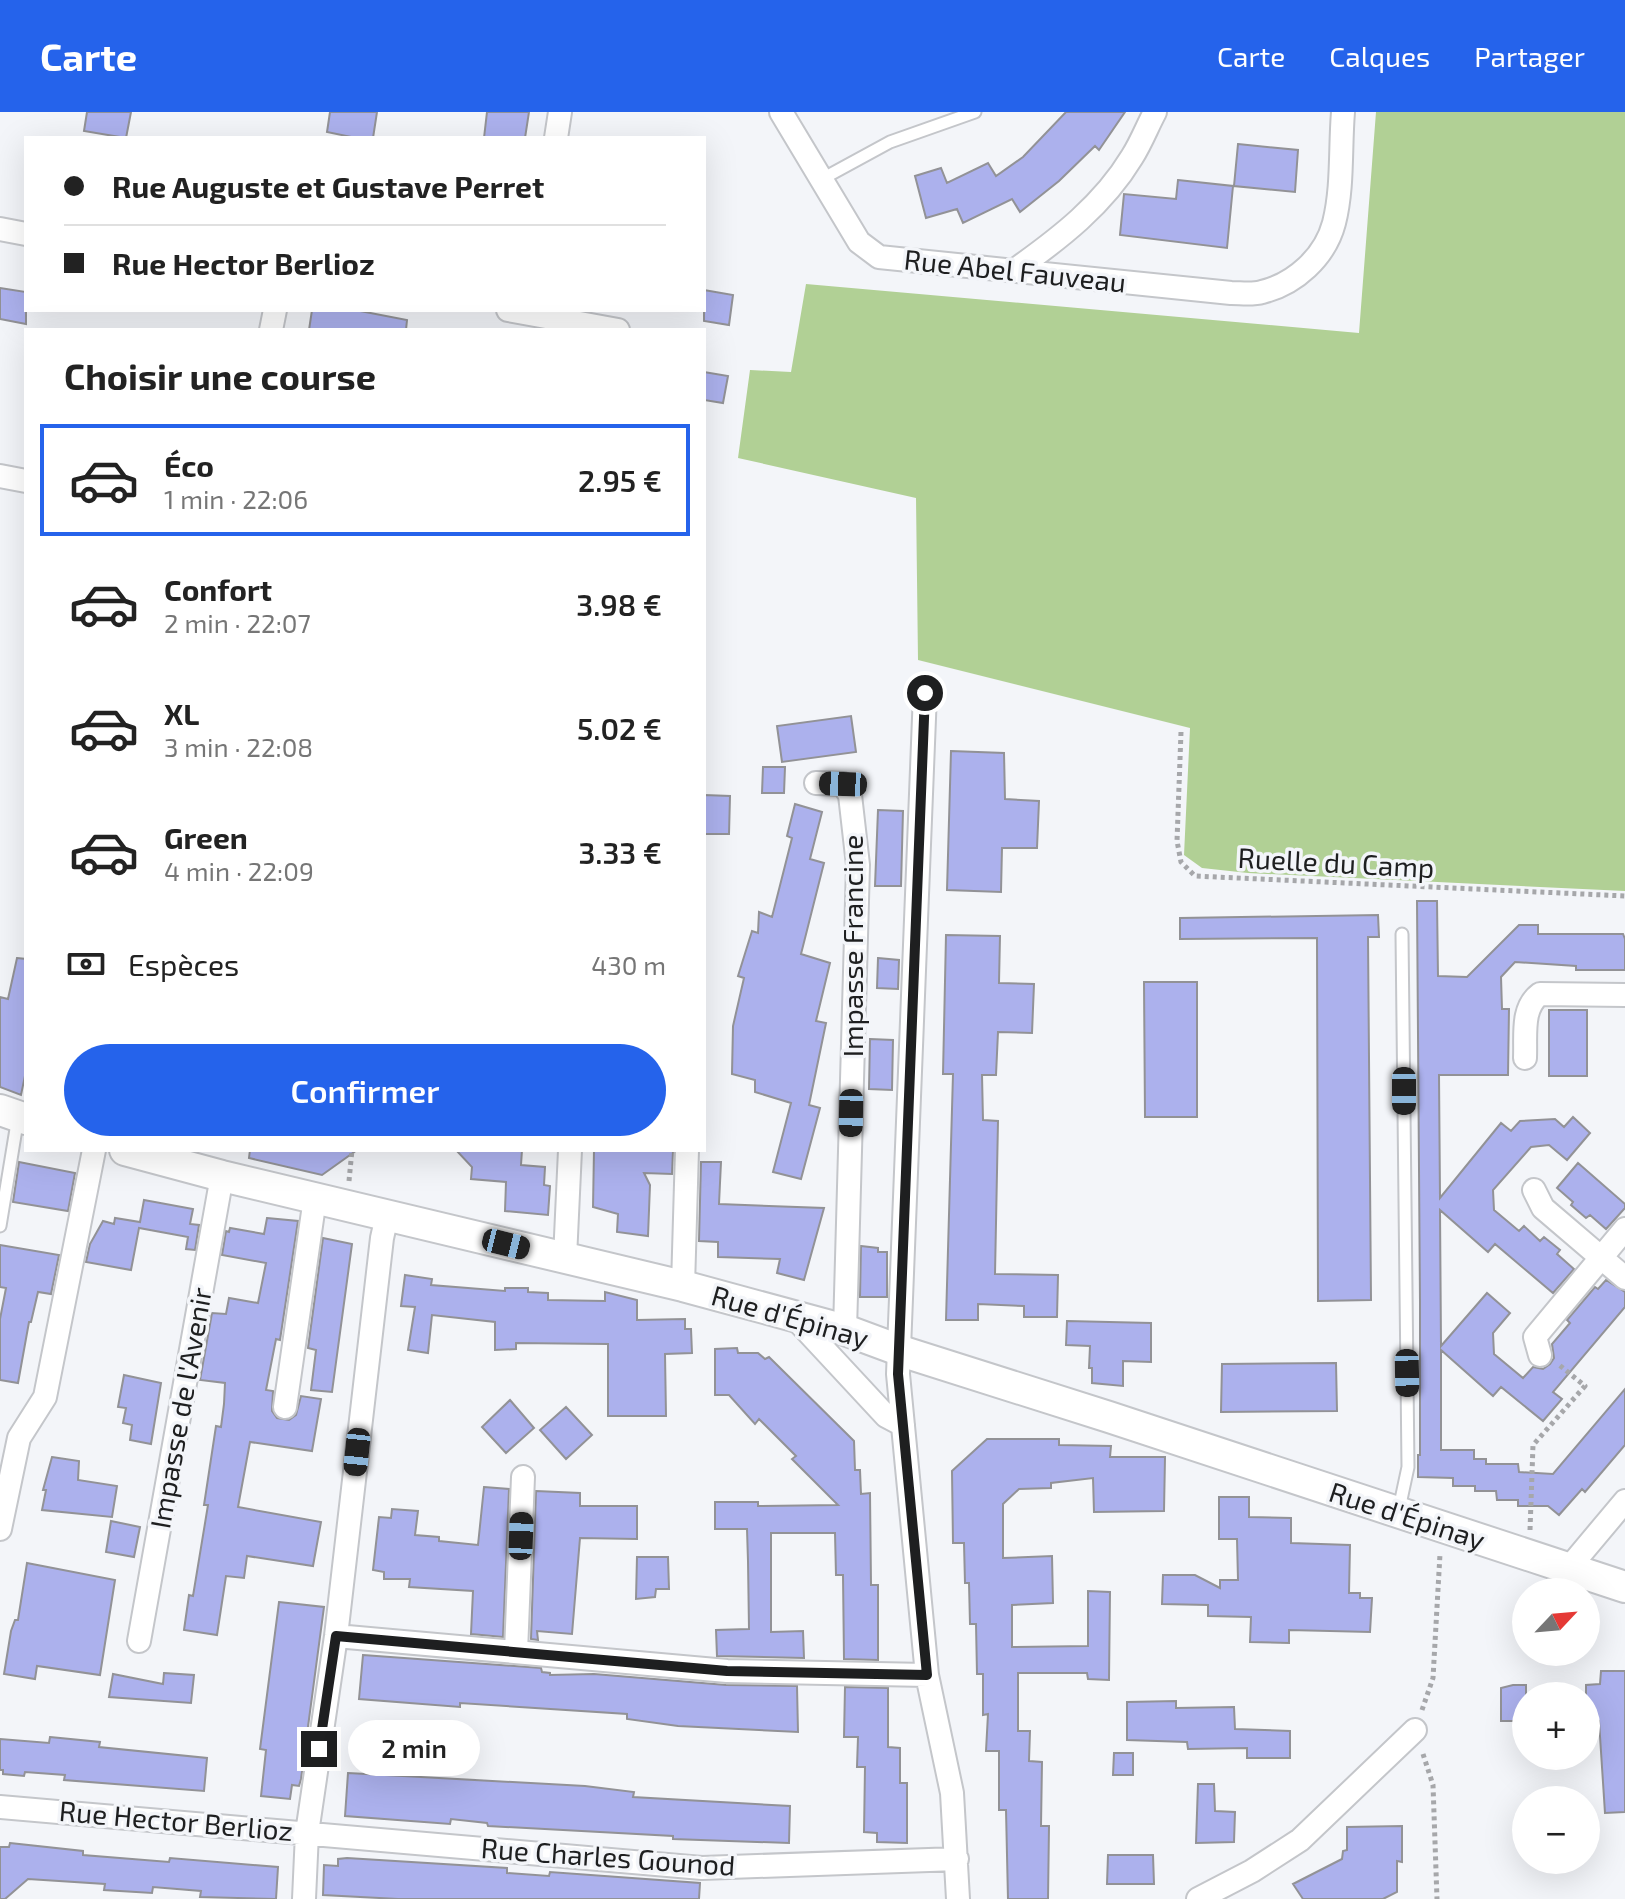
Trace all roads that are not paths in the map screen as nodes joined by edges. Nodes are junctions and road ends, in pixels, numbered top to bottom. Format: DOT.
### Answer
graph roads {
  1 [pos="560,112"];
  2 [pos="781,112"];
  3 [pos="975,112"];
  4 [pos="1155,112"];
  5 [pos="1343,112"];
  6 [pos="556,136"];
  7 [pos="822,179"];
  8 [pos="0,229"];
  9 [pos="24,234"];
  10 [pos="1015,270"];
  11 [pos="534,312"];
  12 [pos="609,328"];
  13 [pos="0,476"];
  14 [pos="24,481"];
  15 [pos="925,693"];
  16 [pos="816,783"];
  17 [pos="1402,934"];
  18 [pos="1625,995"];
  19 [pos="1525,1058"];
  20 [pos="15,1115"];
  21 [pos="94,1152"];
  22 [pos="132,1152"];
  23 [pos="570,1152"];
  24 [pos="687,1152"];
  25 [pos="222,1176"];
  26 [pos="1534,1190"];
  27 [pos="315,1198"];
  28 [pos="387,1216"];
  29 [pos="0,1226"];
  30 [pos="1625,1229"];
  31 [pos="1600,1257"];
  32 [pos="565,1258"];
  33 [pos="1625,1278"];
  34 [pos="683,1286"];
  35 [pos="793,1316"];
  36 [pos="845,1330"];
  37 [pos="899,1351"];
  38 [pos="1540,1355"];
  39 [pos="285,1407"];
  40 [pos="903,1425"];
  41 [pos="523,1477"];
  42 [pos="1625,1501"];
  43 [pos="1398,1513"];
  44 [pos="0,1529"];
  45 [pos="1568,1569"];
  46 [pos="1625,1587"];
  47 [pos="336,1636"];
  48 [pos="139,1641"];
  49 [pos="516,1652"];
  50 [pos="927,1675"];
  51 [pos="1415,1730"];
  52 [pos="0,1807"];
  53 [pos="307,1833"];
  54 [pos="957,1859"];
  55 [pos="304,1899"];
  56 [pos="958,1899"];
  57 [pos="1198,1899"];
  1 -- 6 [label="street"];
  2 -- 7 [label="street, Rue Abel Fauveau"];
  3 -- 7 [label="lane"];
  4 -- 10 [label="street"];
  5 -- 10 [label="street, Rue Abel Fauveau"];
  7 -- 10 [label="street, Rue Abel Fauveau"];
  8 -- 9 [label="street"];
  11 -- 12 [label="street"];
  13 -- 14 [label="street"];
  15 -- 37 [label="street"];
  16 -- 36 [label="street, Impasse Francine"];
  17 -- 43 [label="lane"];
  18 -- 19 [label="street"];
  20 -- 29 [label="lane"];
  21 -- 44 [label="street"];
  22 -- 25 [label="main road, Rue d'Épinay"];
  23 -- 32 [label="street"];
  24 -- 34 [label="street"];
  25 -- 27 [label="main road, Rue d'Épinay"];
  25 -- 48 [label="street, Impasse de l'Avenir"];
  26 -- 31 [label="street"];
  27 -- 28 [label="main road, Rue d'Épinay"];
  27 -- 39 [label="street"];
  28 -- 32 [label="main road, Rue d'Épinay"];
  28 -- 47 [label="street, Rue Hector Berlioz"];
  30 -- 31 [label="street"];
  31 -- 33 [label="street"];
  31 -- 38 [label="street"];
  32 -- 34 [label="main road, Rue d'Épinay"];
  34 -- 35 [label="main road, Rue d'Épinay"];
  35 -- 36 [label="main road, Rue d'Épinay"];
  35 -- 40 [label="street"];
  36 -- 37 [label="main road, Rue d'Épinay"];
  37 -- 40 [label="street"];
  37 -- 43 [label="main road, Rue d'Épinay"];
  40 -- 50 [label="street"];
  41 -- 49 [label="street"];
  42 -- 45 [label="street"];
  43 -- 45 [label="main road, Rue d'Épinay"];
  45 -- 46 [label="main road, Rue d'Épinay"];
  47 -- 49 [label="street"];
  47 -- 53 [label="street, Rue Hector Berlioz"];
  49 -- 50 [label="street"];
  50 -- 54 [label="street"];
  51 -- 57 [label="street"];
  52 -- 53 [label="street, Rue Hector Berlioz"];
  53 -- 54 [label="street, Rue Charles Gounod"];
  53 -- 55 [label="street"];
  54 -- 56 [label="street"];
}
